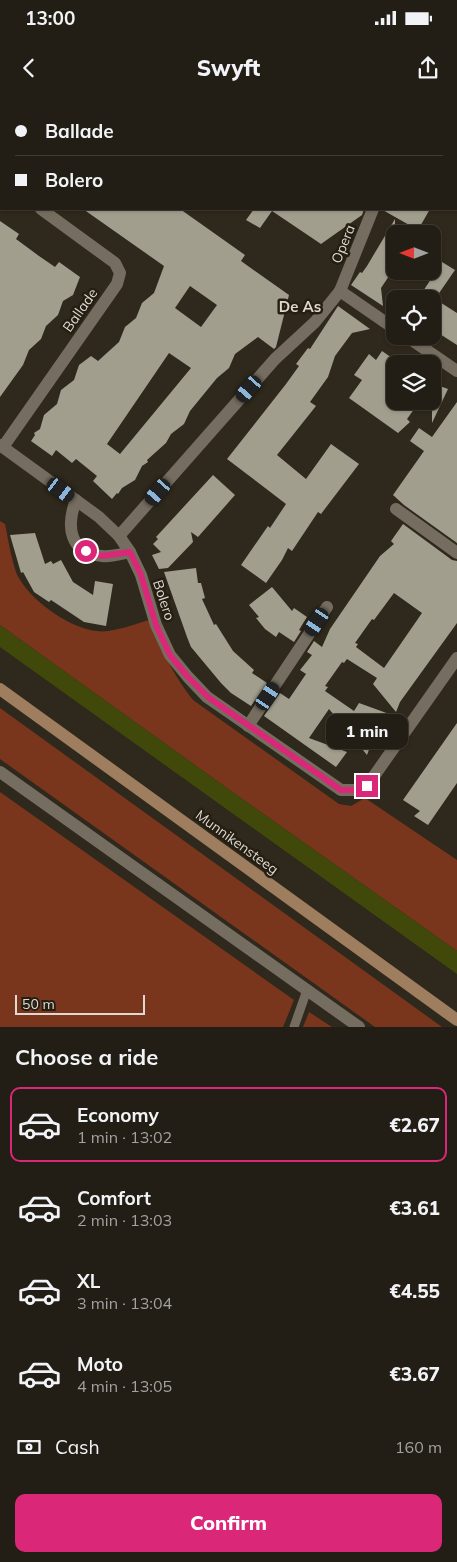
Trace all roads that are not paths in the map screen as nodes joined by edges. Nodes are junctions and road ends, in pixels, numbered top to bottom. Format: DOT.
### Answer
graph roads {
  1 [pos="42,210"];
  2 [pos="373,210"];
  3 [pos="340,291"];
  4 [pos="386,323"];
  5 [pos="419,345"];
  6 [pos="457,371"];
  7 [pos="2,446"];
  8 [pos="76,500"];
  9 [pos="396,509"];
  10 [pos="119,536"];
  11 [pos="130,552"];
  12 [pos="457,553"];
  13 [pos="327,607"];
  14 [pos="457,658"];
  15 [pos="0,689"];
  16 [pos="248,726"];
  17 [pos="0,772"];
  18 [pos="307,990"];
  19 [pos="457,1020"];
  20 [pos="294,1027"];
  21 [pos="359,1027"];
  1 -- 7 [label="street, Ballade"];
  2 -- 3 [label="street, Opera"];
  3 -- 4 [label="street"];
  3 -- 10 [label="street, Opera"];
  5 -- 6 [label="street"];
  7 -- 8 [label="street, Ballade"];
  8 -- 10 [label="street, Ballade"];
  8 -- 11 [label="street"];
  9 -- 12 [label="street"];
  10 -- 11 [label="street, Bolero"];
  11 -- 16 [label="street, Bolero"];
  13 -- 16 [label="street"];
  14 -- 16 [label="street, Bolero"];
  15 -- 19 [label="main road, Munnikensteeg"];
  17 -- 18 [label="street"];
  18 -- 20 [label="lane"];
  18 -- 21 [label="street"];
}
